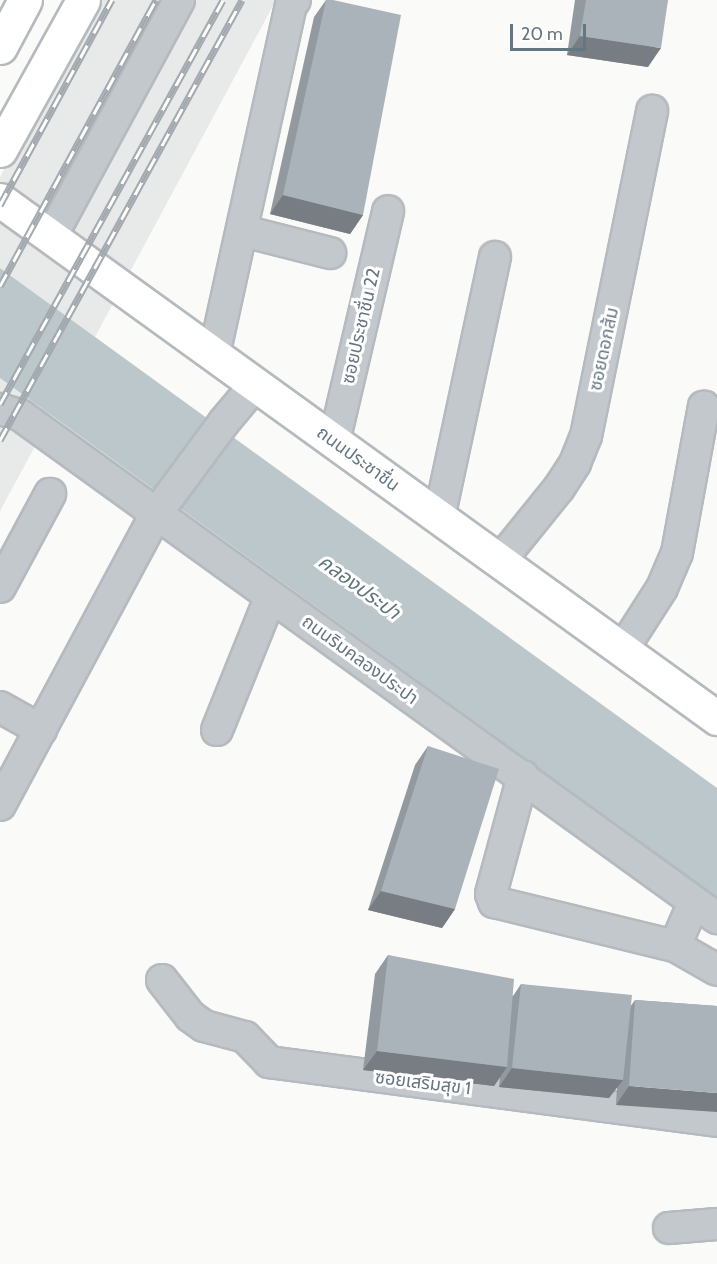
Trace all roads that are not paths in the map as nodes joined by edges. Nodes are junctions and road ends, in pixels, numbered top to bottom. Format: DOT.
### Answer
graph roads {
  1 [pos="7,0"];
  2 [pos="26,0"];
  3 [pos="83,0"];
  4 [pos="179,0"];
  5 [pos="295,0"];
  6 [pos="0,13"];
  7 [pos="0,47"];
  8 [pos="652,111"];
  9 [pos="0,150"];
  10 [pos="0,200"];
  11 [pos="388,211"];
  12 [pos="243,231"];
  13 [pos="51,237"];
  14 [pos="330,253"];
  15 [pos="495,257"];
  16 [pos="214,355"];
  17 [pos="255,385"];
  18 [pos="704,406"];
  19 [pos="0,409"];
  20 [pos="334,442"];
  21 [pos="50,494"];
  22 [pos="160,507"];
  23 [pos="440,518"];
  24 [pos="500,561"];
  25 [pos="0,587"];
  26 [pos="271,596"];
  27 [pos="623,650"];
  28 [pos="0,707"];
  29 [pos="713,707"];
  30 [pos="41,730"];
  31 [pos="217,730"];
  32 [pos="523,776"];
  33 [pos="0,805"];
  34 [pos="705,910"];
  35 [pos="675,946"];
  36 [pos="717,970"];
  37 [pos="162,980"];
  38 [pos="717,1121"];
  39 [pos="717,1224"];
  40 [pos="669,1228"];
  1 -- 6 [label="street"];
  2 -- 7 [label="main road"];
  3 -- 9 [label="main road"];
  4 -- 13 [label="street"];
  5 -- 12 [label="street"];
  8 -- 24 [label="street, ซอยดอกส้ม"];
  10 -- 13 [label="main road, ถนนประชาชื่น"];
  11 -- 20 [label="street, ซอยประชาชื่น 22"];
  12 -- 14 [label="street"];
  12 -- 16 [label="street"];
  13 -- 16 [label="main road, ถนนประชาชื่น"];
  15 -- 23 [label="street"];
  16 -- 17 [label="main road, ถนนประชาชื่น"];
  17 -- 20 [label="main road, ถนนประชาชื่น"];
  17 -- 22 [label="street"];
  18 -- 27 [label="street"];
  19 -- 22 [label="street, ถนนริมคลองประปา"];
  20 -- 23 [label="main road, ถนนประชาชื่น"];
  21 -- 25 [label="street"];
  22 -- 26 [label="street, ถนนริมคลองประปา"];
  22 -- 30 [label="street"];
  23 -- 24 [label="main road, ถนนประชาชื่น"];
  24 -- 27 [label="main road, ถนนประชาชื่น"];
  26 -- 31 [label="street"];
  26 -- 32 [label="street, ถนนริมคลองประปา"];
  27 -- 29 [label="main road, ถนนประชาชื่น"];
  28 -- 30 [label="street"];
  30 -- 33 [label="street"];
  32 -- 34 [label="street, ถนนริมคลองประปา"];
  32 -- 35 [label="street"];
  34 -- 35 [label="street"];
  35 -- 36 [label="street"];
  37 -- 38 [label="street, ซอยเสริมสุข 1"];
  39 -- 40 [label="street"];
}
